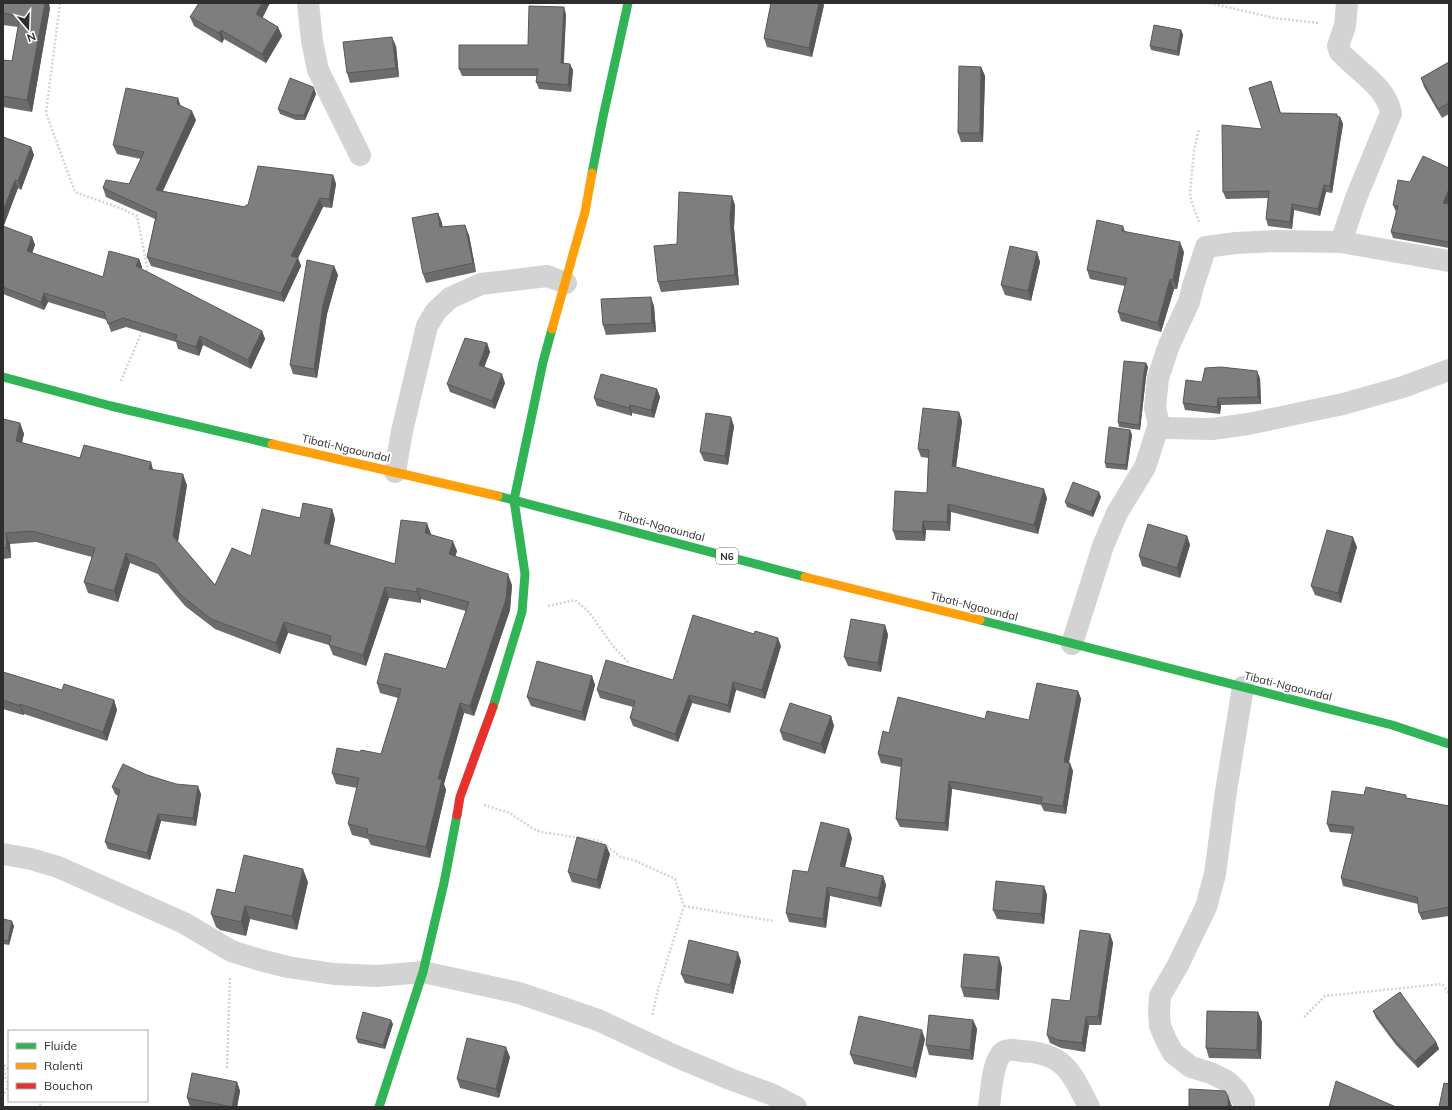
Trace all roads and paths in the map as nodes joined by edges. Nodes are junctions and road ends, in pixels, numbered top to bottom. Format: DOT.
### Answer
graph roads {
  1 [pos="60,3"];
  2 [pos="308,3"];
  3 [pos="628,3"];
  4 [pos="1210,3"];
  5 [pos="1347,3"];
  6 [pos="1345,26"];
  7 [pos="1199,128"];
  8 [pos="360,155"];
  9 [pos="1340,242"];
  10 [pos="1206,247"];
  11 [pos="1449,260"];
  12 [pos="147,281"];
  13 [pos="566,283"];
  14 [pos="145,324"];
  15 [pos="1449,370"];
  16 [pos="3,378"];
  17 [pos="111,406"];
  18 [pos="1159,424"];
  19 [pos="395,472"];
  20 [pos="514,500"];
  21 [pos="522,612"];
  22 [pos="1072,644"];
  23 [pos="629,663"];
  24 [pos="1243,687"];
  25 [pos="1449,744"];
  26 [pos="460,797"];
  27 [pos="3,854"];
  28 [pos="684,906"];
  29 [pos="773,921"];
  30 [pos="231,950"];
  31 [pos="422,972"];
  32 [pos="1449,993"];
  33 [pos="1304,1017"];
  34 [pos="647,1020"];
  35 [pos="3,1064"];
  36 [pos="227,1068"];
  37 [pos="3,1095"];
  38 [pos="379,1107"];
  39 [pos="796,1107"];
  40 [pos="989,1107"];
  41 [pos="1089,1107"];
  42 [pos="1244,1107"];
  1 -- 12 [label="path"];
  2 -- 8 [label="street"];
  3 -- 13 [label="main road"];
  4 -- 6 [label="path"];
  5 -- 6 [label="street"];
  6 -- 9 [label="street"];
  7 -- 10 [label="path"];
  9 -- 10 [label="street"];
  9 -- 11 [label="street"];
  10 -- 18 [label="street"];
  13 -- 19 [label="street"];
  13 -- 20 [label="main road"];
  14 -- 17 [label="path"];
  15 -- 18 [label="street"];
  16 -- 17 [label="main road, Tibati-Ngaoundal / N6"];
  17 -- 19 [label="main road, Tibati-Ngaoundal / N6"];
  18 -- 22 [label="street"];
  19 -- 20 [label="main road, Tibati-Ngaoundal / N6"];
  20 -- 21 [label="main road"];
  20 -- 22 [label="main road, Tibati-Ngaoundal / N6"];
  21 -- 23 [label="path"];
  21 -- 26 [label="main road"];
  22 -- 24 [label="main road, Tibati-Ngaoundal / N6"];
  24 -- 25 [label="main road, Tibati-Ngaoundal / N6"];
  24 -- 42 [label="street"];
  26 -- 28 [label="path"];
  26 -- 31 [label="main road"];
  27 -- 30 [label="street"];
  28 -- 29 [label="path"];
  28 -- 34 [label="path"];
  30 -- 31 [label="street"];
  30 -- 36 [label="path"];
  31 -- 38 [label="main road"];
  31 -- 39 [label="street"];
  32 -- 33 [label="path"];
  35 -- 37 [label="path"];
  40 -- 41 [label="street"];
}
